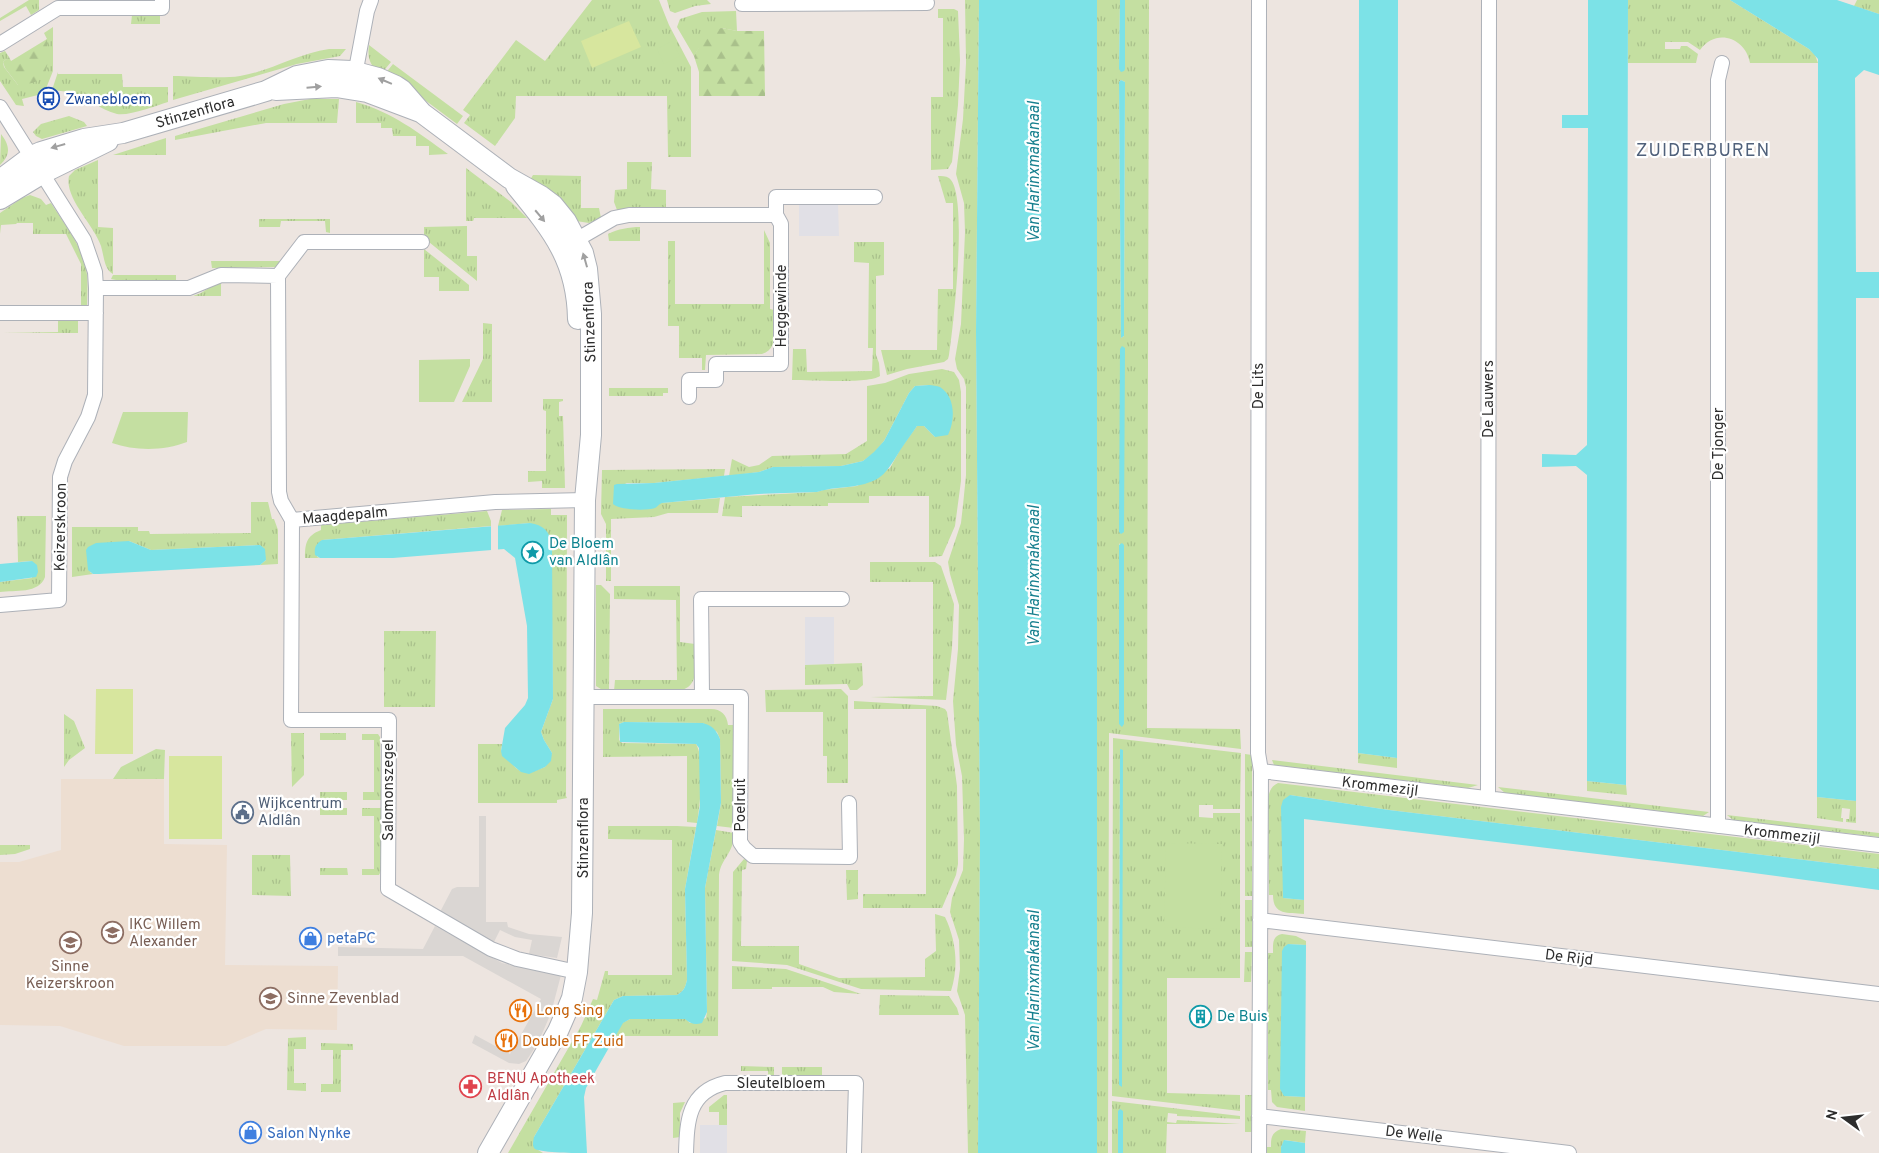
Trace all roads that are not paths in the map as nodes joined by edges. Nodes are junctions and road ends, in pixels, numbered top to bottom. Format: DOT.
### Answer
graph roads {
  1 [pos="162,0"];
  2 [pos="371,0"];
  3 [pos="1259,0"];
  4 [pos="1489,0"];
  5 [pos="850,2"];
  6 [pos="927,3"];
  7 [pos="742,4"];
  8 [pos="0,44"];
  9 [pos="1722,63"];
  10 [pos="354,81"];
  11 [pos="0,107"];
  12 [pos="123,133"];
  13 [pos="32,156"];
  14 [pos="43,173"];
  15 [pos="0,180"];
  16 [pos="875,197"];
  17 [pos="0,199"];
  18 [pos="776,215"];
  19 [pos="422,242"];
  20 [pos="569,244"];
  21 [pos="278,276"];
  22 [pos="96,288"];
  23 [pos="0,313"];
  24 [pos="96,313"];
  25 [pos="689,397"];
  26 [pos="585,500"];
  27 [pos="292,520"];
  28 [pos="842,599"];
  29 [pos="0,604"];
  30 [pos="702,696"];
  31 [pos="584,697"];
  32 [pos="1261,771"];
  33 [pos="1488,798"];
  34 [pos="849,803"];
  35 [pos="1718,826"];
  36 [pos="1879,845"];
  37 [pos="1260,920"];
  38 [pos="577,972"];
  39 [pos="1879,994"];
  40 [pos="1259,1116"];
  41 [pos="488,1153"];
  42 [pos="686,1153"];
  43 [pos="854,1153"];
  44 [pos="1259,1153"];
  45 [pos="1569,1153"];
  1 -- 8 [label="street"];
  2 -- 10 [label="street"];
  3 -- 32 [label="street, De Lits"];
  4 -- 33 [label="street, De Lauwers"];
  5 -- 6 [label="street"];
  5 -- 7 [label="street"];
  9 -- 35 [label="street, De Tjonger"];
  10 -- 12 [label="street, Stinzenflora"];
  10 -- 20 [label="street, Stinzenflora"];
  11 -- 13 [label="street"];
  12 -- 13 [label="street, Stinzenflora, one-way"];
  12 -- 14 [label="street, Stinzenflora"];
  13 -- 14 [label="street"];
  13 -- 15 [label="street, Stinzenflora"];
  14 -- 17 [label="street, Stinzenflora"];
  14 -- 22 [label="street, Keizerskroon"];
  16 -- 18 [label="street, Heggewinde"];
  18 -- 20 [label="street"];
  18 -- 25 [label="street, Heggewinde"];
  19 -- 21 [label="street"];
  20 -- 26 [label="street, Stinzenflora"];
  21 -- 22 [label="street"];
  21 -- 27 [label="street, Maagdepalm"];
  22 -- 24 [label="street, Keizerskroon"];
  23 -- 24 [label="street"];
  24 -- 29 [label="street, Keizerskroon"];
  26 -- 27 [label="street, Maagdepalm"];
  26 -- 31 [label="street, Stinzenflora"];
  27 -- 38 [label="street, Salomonszegel"];
  28 -- 30 [label="street"];
  30 -- 31 [label="street, Poelruit"];
  30 -- 34 [label="street, Poelruit"];
  31 -- 38 [label="street, Stinzenflora"];
  32 -- 33 [label="street, Krommezijl"];
  32 -- 37 [label="street"];
  33 -- 35 [label="street, Krommezijl"];
  35 -- 36 [label="street, Krommezijl"];
  37 -- 39 [label="street, De Rijd"];
  37 -- 40 [label="street"];
  38 -- 41 [label="street, Stinzenflora"];
  40 -- 44 [label="street"];
  40 -- 45 [label="street, De Welle"];
  42 -- 43 [label="street, Sleutelbloem"];
}
